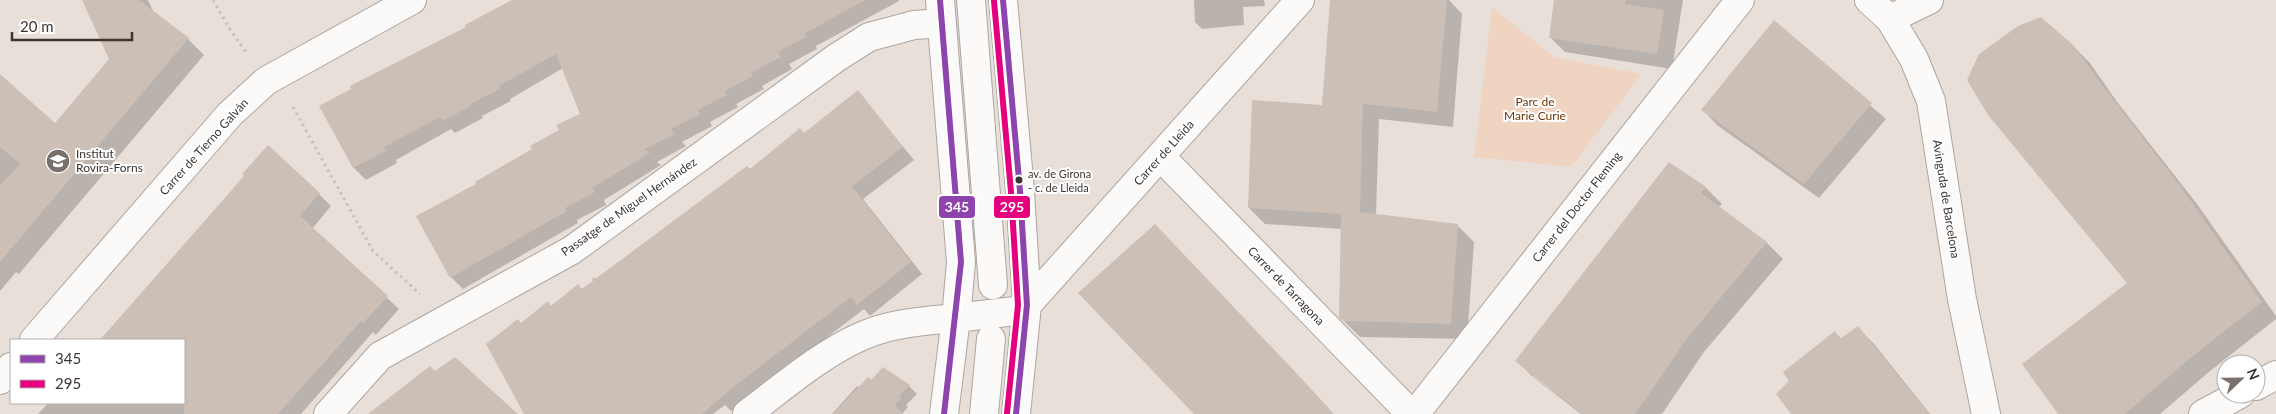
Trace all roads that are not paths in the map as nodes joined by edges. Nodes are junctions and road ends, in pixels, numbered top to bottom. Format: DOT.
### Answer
graph roads {
  1 [pos="412,0"];
  2 [pos="970,0"];
  3 [pos="1003,0"];
  4 [pos="1300,0"];
  5 [pos="1740,0"];
  6 [pos="1869,0"];
  7 [pos="1930,0"];
  8 [pos="941,12"];
  9 [pos="1890,19"];
  10 [pos="1161,157"];
  11 [pos="993,285"];
  12 [pos="1027,305"];
  13 [pos="956,318"];
  14 [pos="35,339"];
  15 [pos="991,339"];
  16 [pos="10,368"];
  17 [pos="0,380"];
  18 [pos="2222,404"];
  19 [pos="328,414"];
  20 [pos="747,414"];
  21 [pos="944,414"];
  22 [pos="984,414"];
  23 [pos="1016,414"];
  24 [pos="1411,414"];
  25 [pos="1415,414"];
  26 [pos="1986,414"];
  27 [pos="2204,414"];
  1 -- 14 [label="street, Carrer de Tierno Galván"];
  2 -- 11 [label="street"];
  3 -- 12 [label="street"];
  4 -- 10 [label="street, Carrer de Lleida"];
  5 -- 25 [label="street, Carrer del Doctor Fleming"];
  6 -- 9 [label="street, Avinguda de Barcelona"];
  7 -- 9 [label="street"];
  8 -- 13 [label="street"];
  8 -- 19 [label="street, Passatge de Miguel Hernández"];
  9 -- 26 [label="street, Avinguda de Barcelona"];
  10 -- 12 [label="street, Carrer de Lleida"];
  10 -- 24 [label="street, Carrer de Tarragona"];
  12 -- 13 [label="street"];
  12 -- 23 [label="street"];
  13 -- 20 [label="street"];
  13 -- 21 [label="street"];
  15 -- 22 [label="street"];
  16 -- 17 [label="street"];
  18 -- 27 [label="street"];
}
